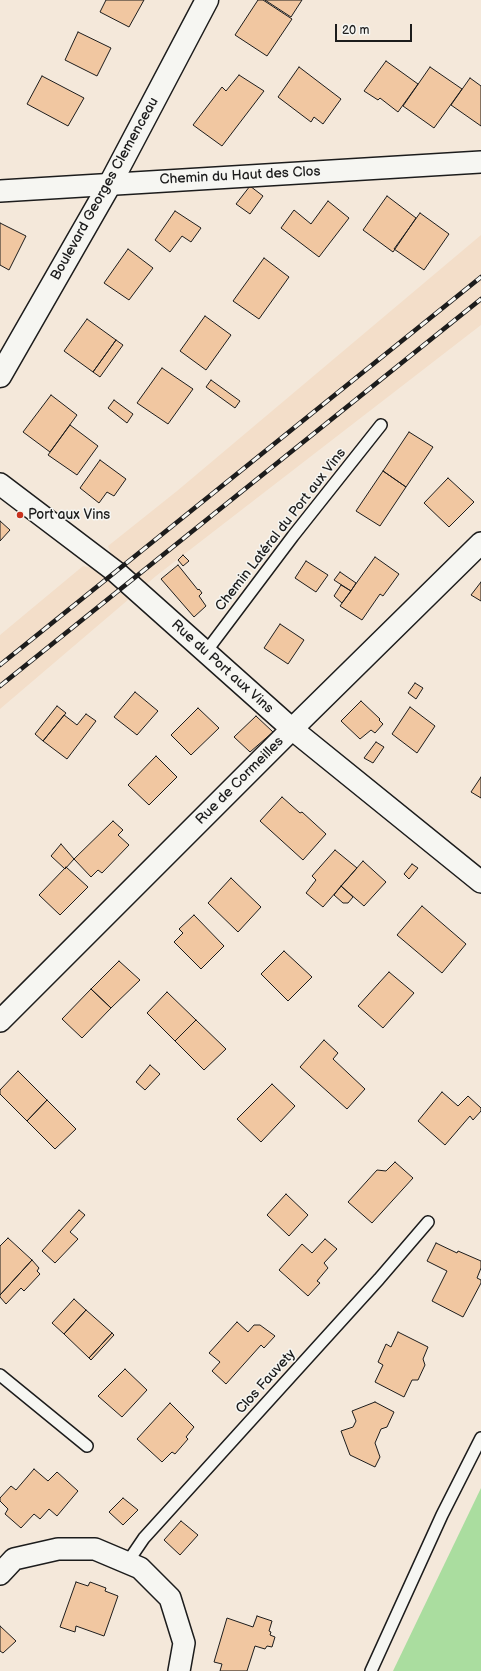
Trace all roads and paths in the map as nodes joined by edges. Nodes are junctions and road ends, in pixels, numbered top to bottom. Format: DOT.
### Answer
graph roads {
  1 [pos="207,0"];
  2 [pos="481,162"];
  3 [pos="110,184"];
  4 [pos="0,191"];
  5 [pos="0,376"];
  6 [pos="381,425"];
  7 [pos="0,484"];
  8 [pos="481,543"];
  9 [pos="205,653"];
  10 [pos="292,729"];
  11 [pos="481,882"];
  12 [pos="0,1021"];
  13 [pos="428,1222"];
  14 [pos="0,1375"];
  15 [pos="481,1438"];
  16 [pos="87,1446"];
  17 [pos="127,1563"];
  18 [pos="0,1574"];
  19 [pos="179,1671"];
  20 [pos="371,1671"];
  1 -- 3 [label="street, Boulevard Georges Clemenceau"];
  2 -- 3 [label="street, Chemin du Haut des Clos"];
  3 -- 4 [label="street, Chemin du Haut des Clos"];
  3 -- 5 [label="street, Boulevard Georges Clemenceau"];
  6 -- 9 [label="lane, Chemin Latéral du Port aux Vins"];
  7 -- 9 [label="street, Rue du Port aux Vins"];
  8 -- 10 [label="street, Rue de Cormeilles"];
  9 -- 10 [label="street, Rue du Port aux Vins"];
  10 -- 11 [label="street, Rue du Port aux Vins"];
  10 -- 12 [label="street, Rue de Cormeilles"];
  13 -- 17 [label="lane, Clos Fauvety"];
  14 -- 16 [label="lane"];
  15 -- 20 [label="lane"];
  17 -- 18 [label="street"];
  17 -- 19 [label="street"];
}
